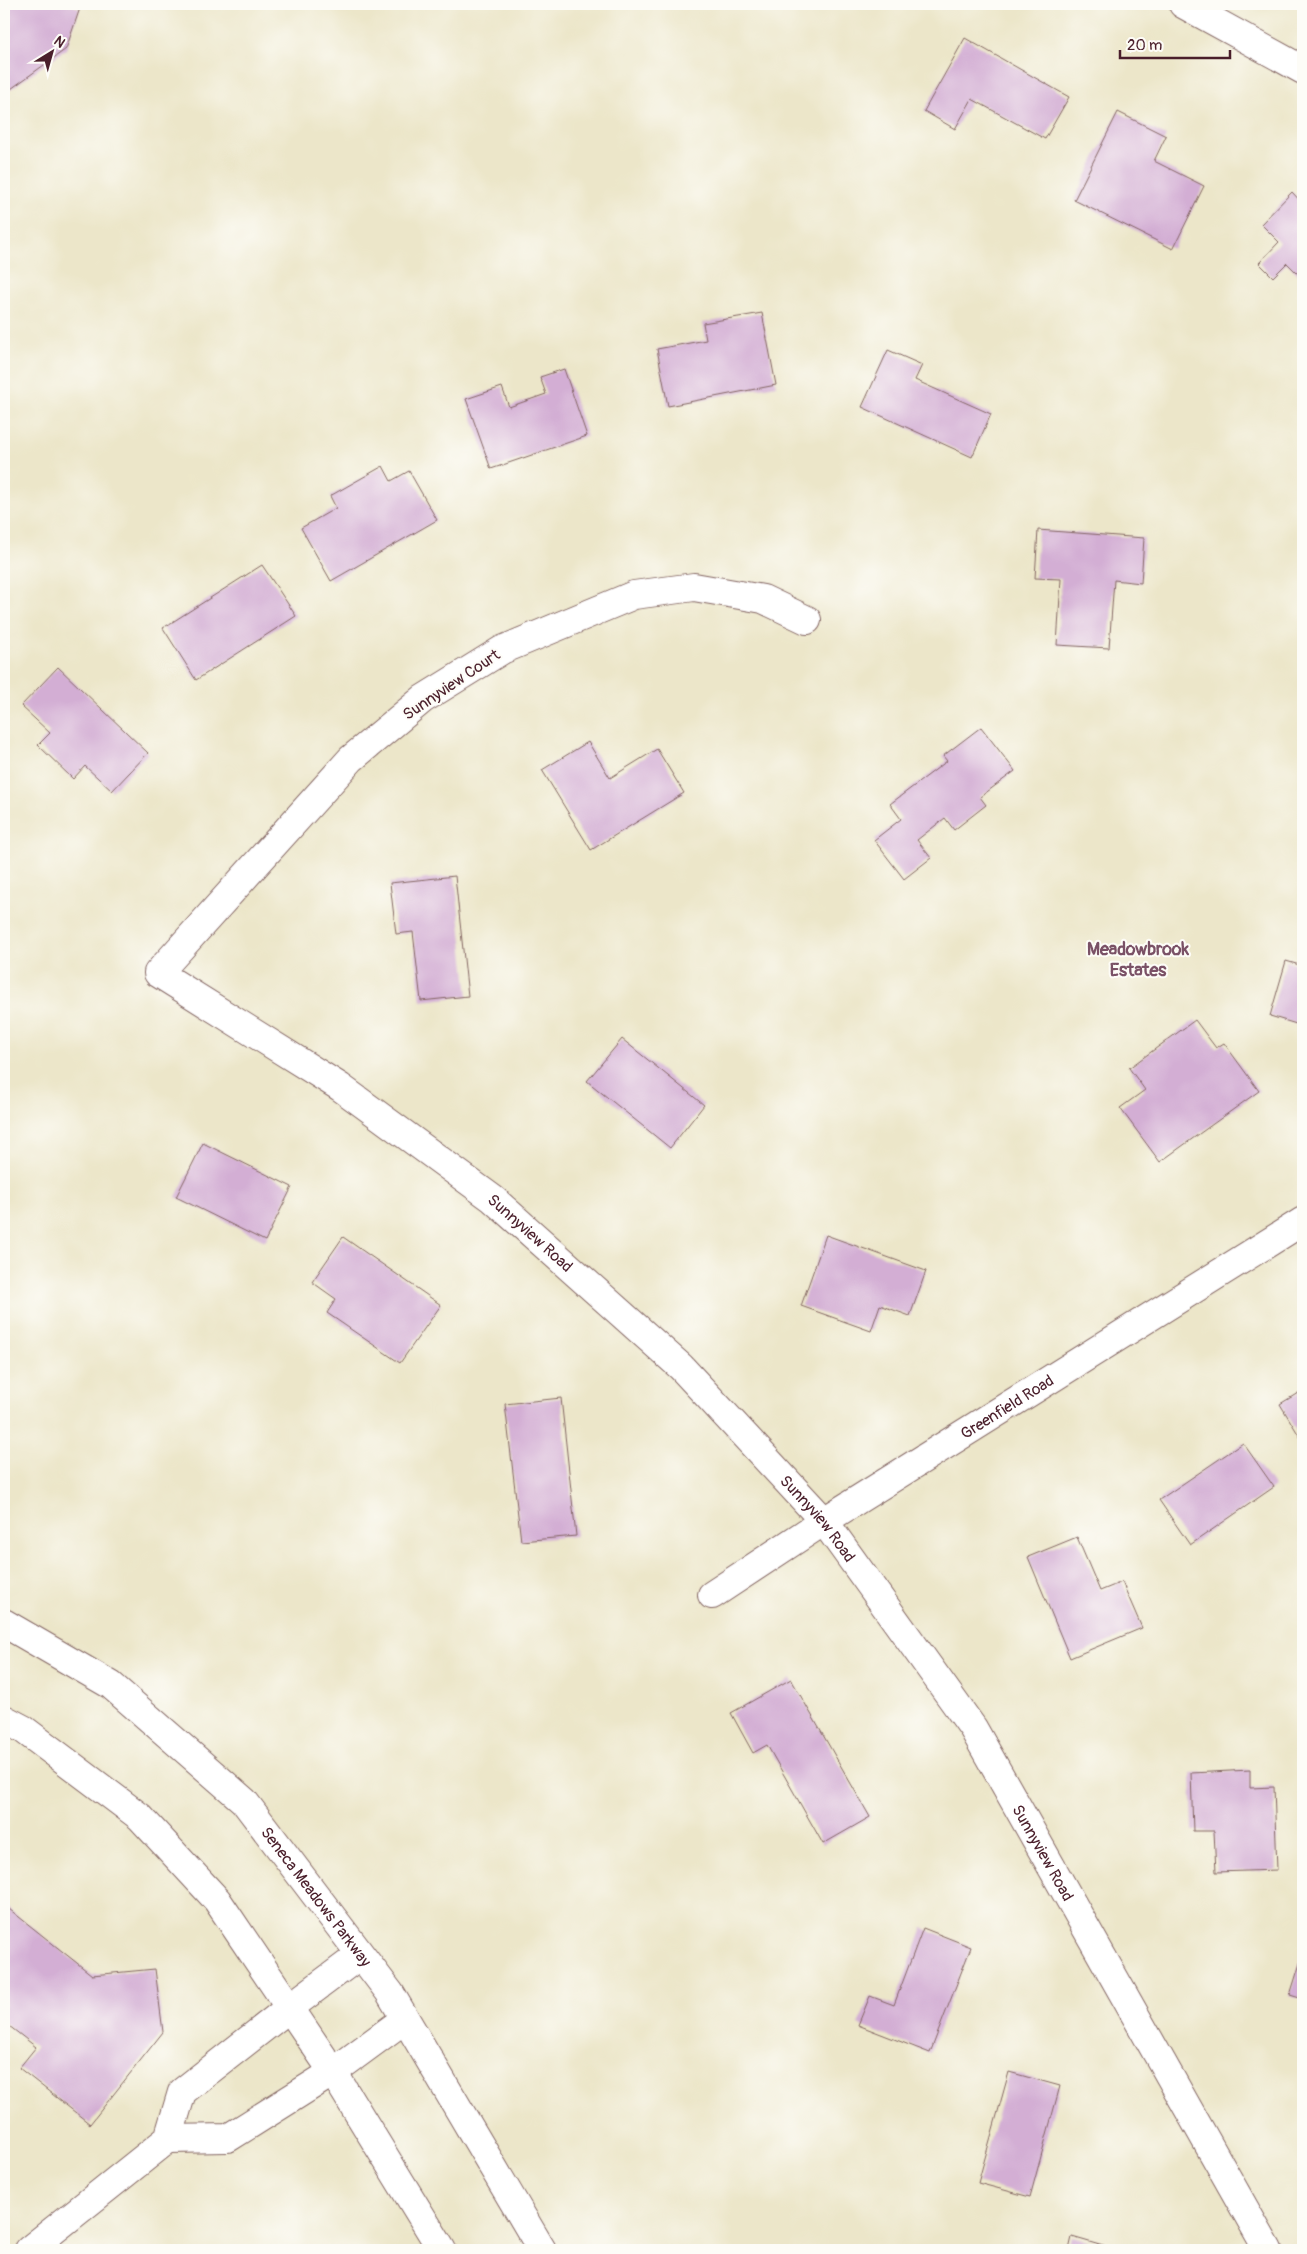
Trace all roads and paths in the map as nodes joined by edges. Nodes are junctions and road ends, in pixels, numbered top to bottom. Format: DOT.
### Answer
graph roads {
  1 [pos="1182,4"];
  2 [pos="1303,70"];
  3 [pos="807,620"];
  4 [pos="158,973"];
  5 [pos="1303,1220"];
  6 [pos="824,1522"];
  7 [pos="712,1595"];
  8 [pos="4,1623"];
  9 [pos="4,1719"];
  10 [pos="360,1955"];
  11 [pos="289,2008"];
  12 [pos="406,2019"];
  13 [pos="333,2072"];
  14 [pos="168,2139"];
  15 [pos="29,2250"];
  16 [pos="442,2250"];
  17 [pos="542,2250"];
  18 [pos="1268,2250"];
  1 -- 2 [label="street"];
  3 -- 4 [label="street, Sunnyview Court"];
  4 -- 6 [label="street, Sunnyview Road"];
  5 -- 6 [label="street, Greenfield Road"];
  6 -- 7 [label="street, Greenfield Road"];
  6 -- 18 [label="street, Sunnyview Road"];
  8 -- 10 [label="street, Seneca Meadows Parkway"];
  9 -- 11 [label="street"];
  10 -- 11 [label="street"];
  10 -- 12 [label="street, Seneca Meadows Parkway"];
  11 -- 13 [label="street"];
  11 -- 14 [label="street"];
  12 -- 13 [label="street"];
  12 -- 17 [label="street, Seneca Meadows Parkway"];
  13 -- 14 [label="street"];
  13 -- 16 [label="street"];
  14 -- 15 [label="street"];
}
